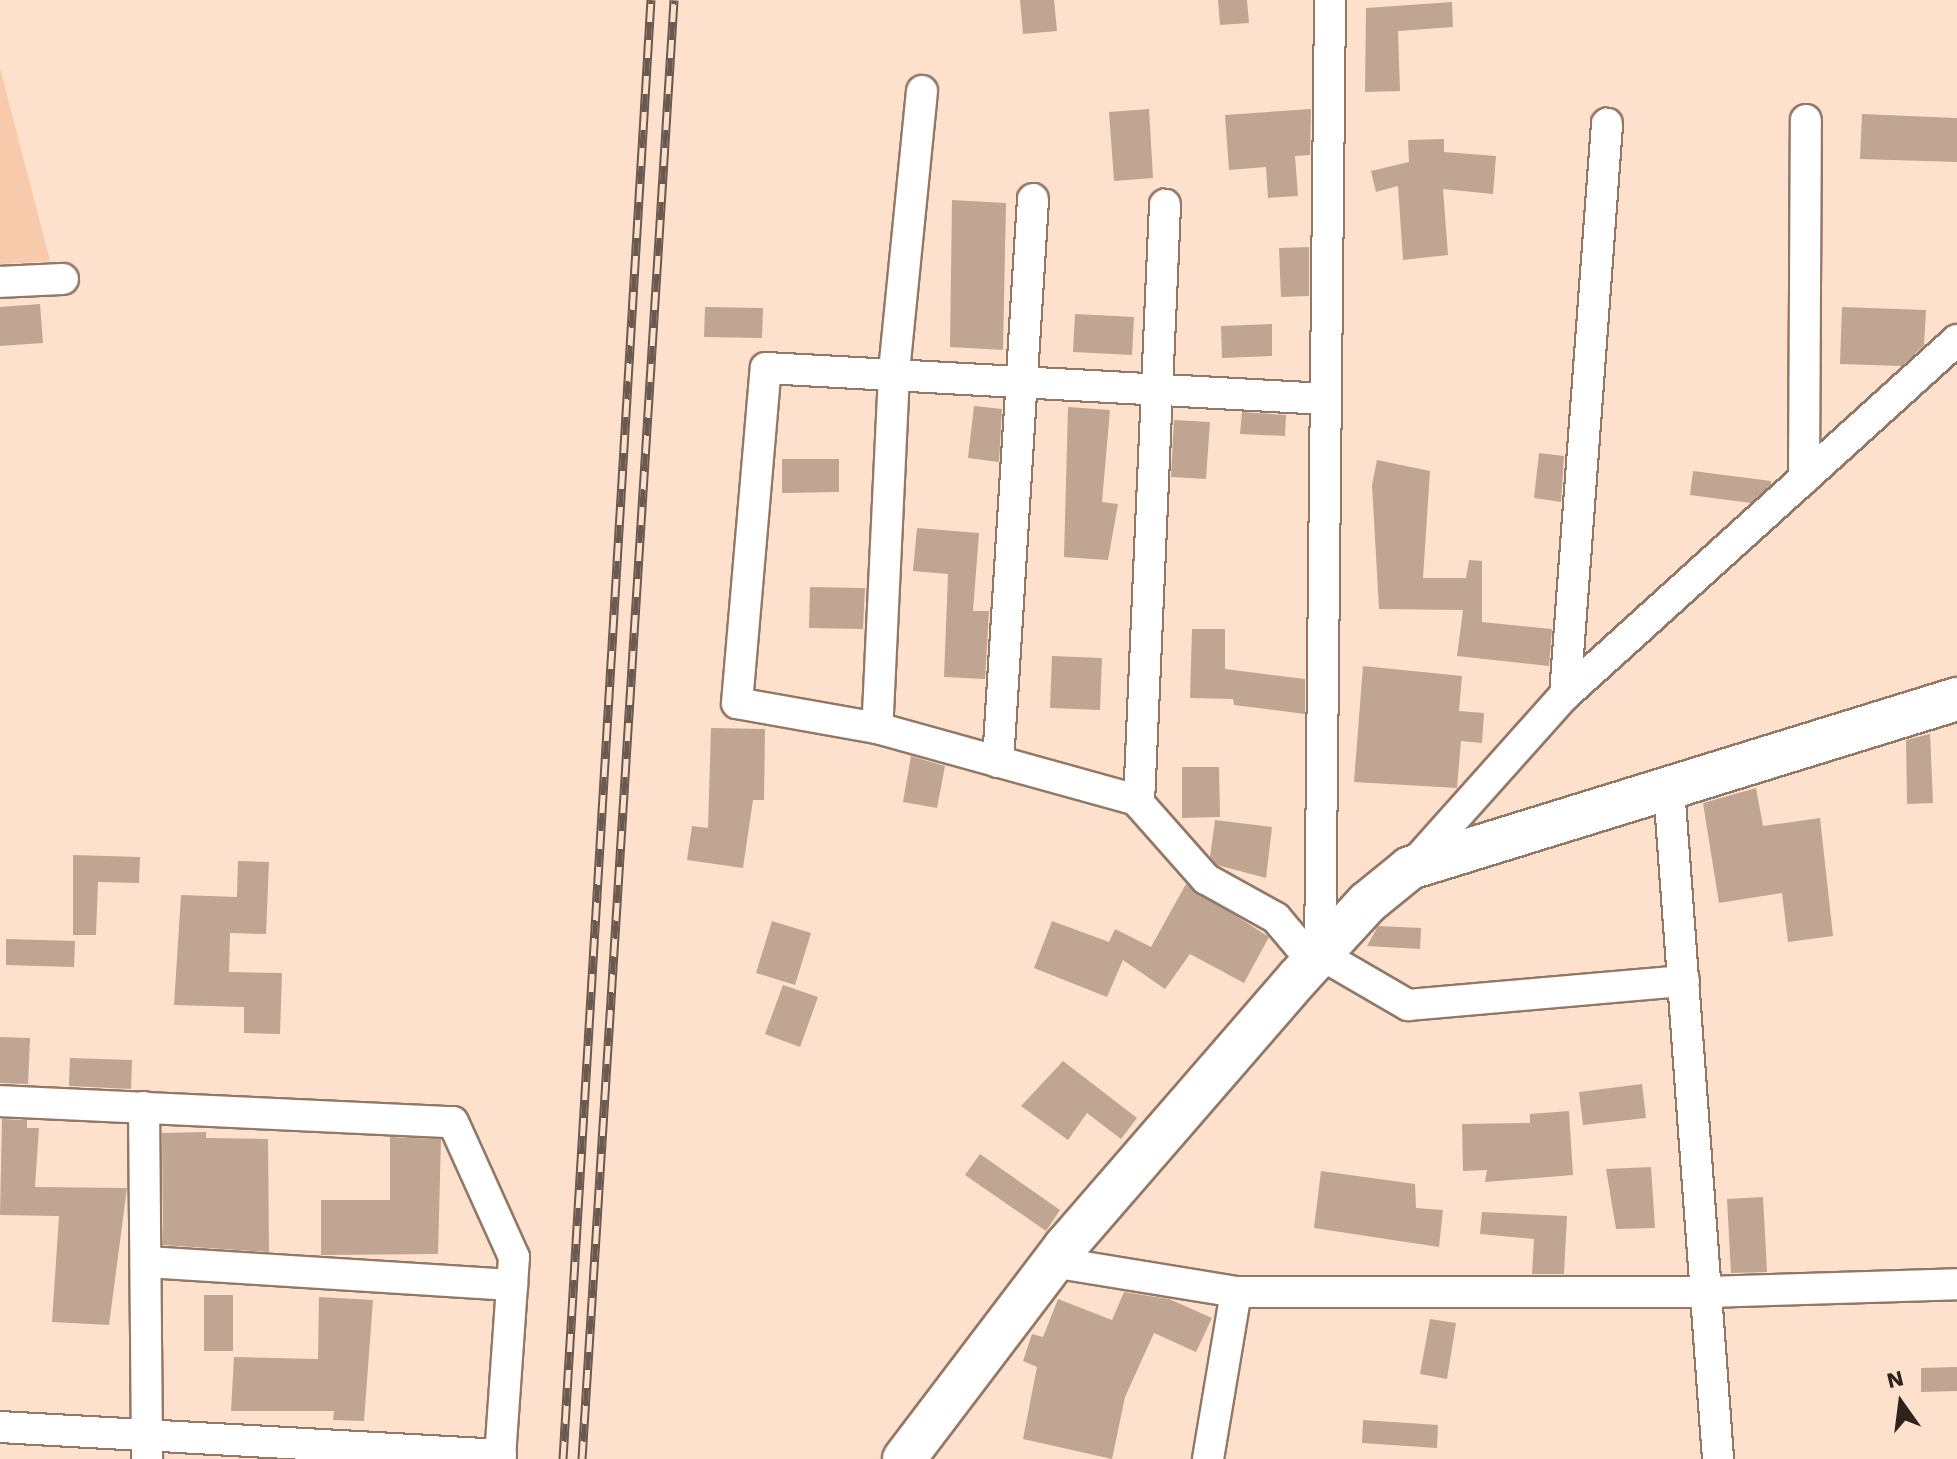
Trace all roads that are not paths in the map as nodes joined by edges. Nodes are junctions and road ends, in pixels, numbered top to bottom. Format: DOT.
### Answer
graph roads {
  1 [pos="1330,0"];
  2 [pos="922,91"];
  3 [pos="1806,120"];
  4 [pos="1607,124"];
  5 [pos="1033,199"];
  6 [pos="1165,205"];
  7 [pos="63,279"];
  8 [pos="0,282"];
  9 [pos="1957,340"];
  10 [pos="894,374"];
  11 [pos="1024,381"];
  12 [pos="1157,389"];
  13 [pos="1326,399"];
  14 [pos="1804,479"];
  15 [pos="1565,695"];
  16 [pos="1957,699"];
  17 [pos="877,728"];
  18 [pos="998,762"];
  19 [pos="1669,788"];
  20 [pos="1139,803"];
  21 [pos="1410,868"];
  22 [pos="1317,958"];
  23 [pos="1684,981"];
  24 [pos="0,1101"];
  25 [pos="144,1107"];
  26 [pos="146,1262"];
  27 [pos="1053,1262"];
  28 [pos="1957,1284"];
  29 [pos="512,1285"];
  30 [pos="1236,1292"];
  31 [pos="1708,1292"];
  32 [pos="0,1427"];
  33 [pos="147,1447"];
  34 [pos="313,1452"];
  35 [pos="500,1457"];
  36 [pos="904,1459"];
  37 [pos="1208,1459"];
  38 [pos="1718,1459"];
  1 -- 13 [label="street"];
  2 -- 10 [label="street"];
  3 -- 14 [label="street"];
  4 -- 15 [label="street"];
  5 -- 11 [label="street"];
  6 -- 12 [label="street"];
  7 -- 8 [label="street"];
  9 -- 14 [label="street"];
  10 -- 11 [label="street"];
  10 -- 17 [label="street"];
  10 -- 17 [label="street"];
  11 -- 12 [label="street"];
  11 -- 18 [label="street"];
  12 -- 13 [label="street"];
  12 -- 20 [label="street"];
  13 -- 22 [label="street"];
  14 -- 15 [label="street"];
  15 -- 21 [label="street"];
  16 -- 19 [label="main road"];
  17 -- 18 [label="street"];
  18 -- 20 [label="street"];
  19 -- 21 [label="main road"];
  19 -- 23 [label="street"];
  20 -- 22 [label="street"];
  21 -- 22 [label="main road"];
  22 -- 23 [label="street"];
  22 -- 27 [label="main road"];
  23 -- 31 [label="street"];
  24 -- 25 [label="street"];
  25 -- 26 [label="street"];
  25 -- 29 [label="street"];
  26 -- 29 [label="street"];
  26 -- 33 [label="street"];
  27 -- 30 [label="street"];
  27 -- 36 [label="main road"];
  28 -- 31 [label="street"];
  29 -- 35 [label="street"];
  30 -- 31 [label="street"];
  30 -- 37 [label="street"];
  31 -- 38 [label="street"];
  32 -- 33 [label="street"];
  33 -- 34 [label="street"];
  34 -- 35 [label="street"];
}
